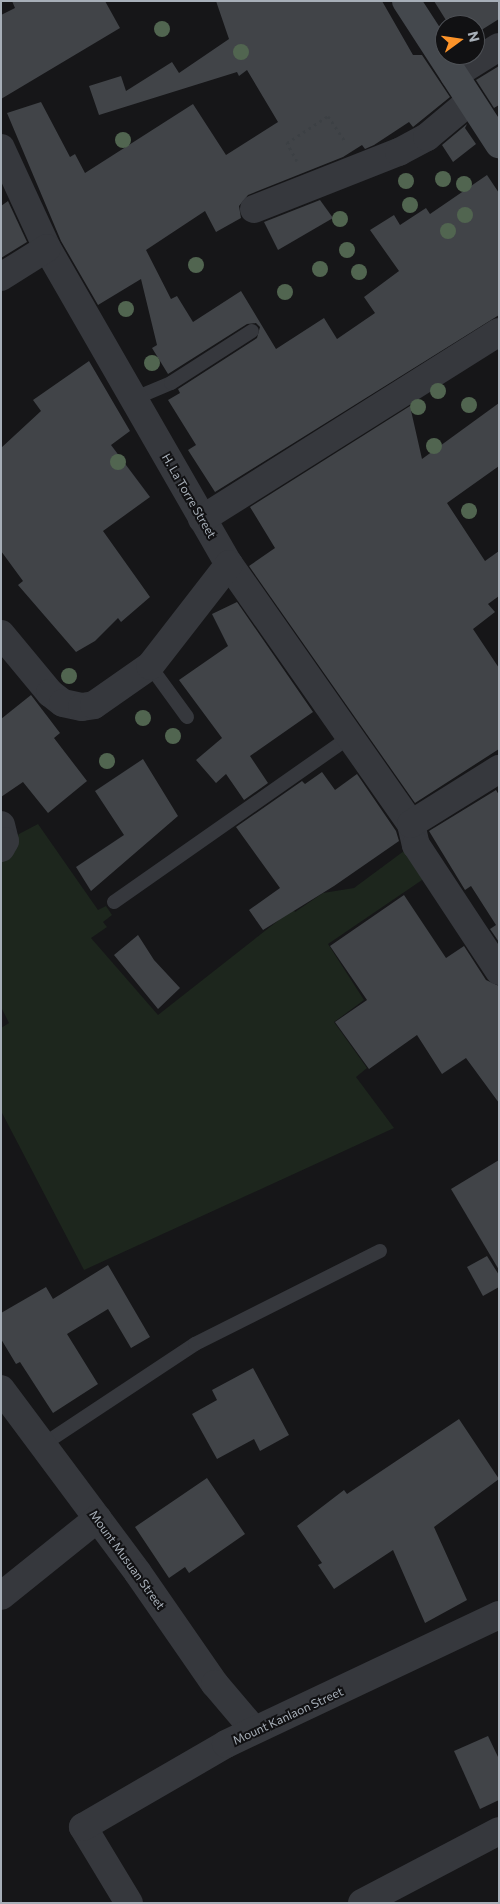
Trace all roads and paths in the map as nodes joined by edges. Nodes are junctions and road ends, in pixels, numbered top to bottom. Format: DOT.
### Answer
graph roads {
  1 [pos="406,1"];
  2 [pos="499,47"];
  3 [pos="454,75"];
  4 [pos="470,101"];
  5 [pos="499,144"];
  6 [pos="1,148"];
  7 [pos="362,166"];
  8 [pos="312,187"];
  9 [pos="254,209"];
  10 [pos="47,248"];
  11 [pos="1,277"];
  12 [pos="252,331"];
  13 [pos="499,332"];
  14 [pos="133,399"];
  15 [pos="202,519"];
  16 [pos="229,564"];
  17 [pos="1,634"];
  18 [pos="150,666"];
  19 [pos="187,716"];
  20 [pos="351,736"];
  21 [pos="499,769"];
  22 [pos="411,824"];
  23 [pos="1,826"];
  24 [pos="1,848"];
  25 [pos="114,902"];
  26 [pos="499,970"];
  27 [pos="380,1251"];
  28 [pos="1,1389"];
  29 [pos="41,1446"];
  30 [pos="98,1518"];
  31 [pos="1,1596"];
  32 [pos="499,1615"];
  33 [pos="254,1730"];
  34 [pos="499,1831"];
  35 [pos="129,1903"];
  36 [pos="362,1903"];
  1 -- 3 [label="main road"];
  2 -- 3 [label="street"];
  3 -- 4 [label="main road"];
  4 -- 5 [label="main road"];
  4 -- 7 [label="street"];
  6 -- 10 [label="street, H. La Torre Street"];
  7 -- 8 [label="street"];
  7 -- 8 [label="path"];
  8 -- 9 [label="street"];
  10 -- 11 [label="street"];
  10 -- 14 [label="street, H. La Torre Street"];
  12 -- 14 [label="lane"];
  13 -- 15 [label="street"];
  14 -- 15 [label="street, H. La Torre Street"];
  15 -- 16 [label="street, H. La Torre Street"];
  16 -- 18 [label="street"];
  16 -- 20 [label="street, H. La Torre Street"];
  17 -- 18 [label="street"];
  18 -- 19 [label="lane"];
  20 -- 22 [label="street, H. La Torre Street"];
  20 -- 25 [label="lane"];
  21 -- 22 [label="street"];
  22 -- 26 [label="street, H. La Torre Street"];
  23 -- 24 [label="street"];
  27 -- 29 [label="lane"];
  28 -- 29 [label="street, Mount Musuan Street"];
  29 -- 30 [label="street, Mount Musuan Street"];
  30 -- 31 [label="street"];
  30 -- 33 [label="street, Mount Musuan Street"];
  32 -- 33 [label="street, Mount Kanlaon Street"];
  33 -- 35 [label="street, Mount Kanlaon Street"];
  34 -- 36 [label="street"];
}
